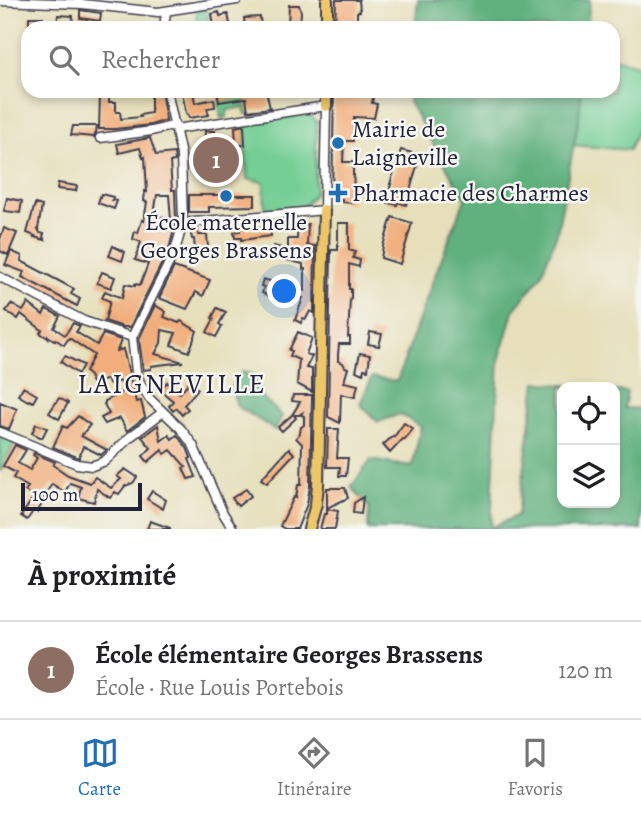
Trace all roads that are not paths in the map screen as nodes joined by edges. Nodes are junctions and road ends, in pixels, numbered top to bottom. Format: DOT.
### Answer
graph roads {
  1 [pos="237,0"];
  2 [pos="327,0"];
  3 [pos="0,1"];
  4 [pos="166,12"];
  5 [pos="165,21"];
  6 [pos="327,21"];
  7 [pos="169,98"];
  8 [pos="326,98"];
  9 [pos="326,106"];
  10 [pos="175,127"];
  11 [pos="100,138"];
  12 [pos="324,210"];
  13 [pos="183,223"];
  14 [pos="0,277"];
  15 [pos="132,337"];
  16 [pos="163,412"];
  17 [pos="0,432"];
  18 [pos="233,529"];
  19 [pos="309,529"];
  1 -- 4 [label="street"];
  2 -- 6 [label="main road"];
  3 -- 4 [label="street"];
  4 -- 5 [label="street"];
  7 -- 10 [label="street"];
  8 -- 9 [label="main road"];
  9 -- 10 [label="street"];
  9 -- 12 [label="street"];
  10 -- 11 [label="street"];
  10 -- 13 [label="street"];
  12 -- 13 [label="street"];
  12 -- 19 [label="main road"];
  13 -- 15 [label="street"];
  14 -- 15 [label="street"];
  15 -- 16 [label="street"];
  16 -- 17 [label="street"];
  16 -- 18 [label="street"];
}
